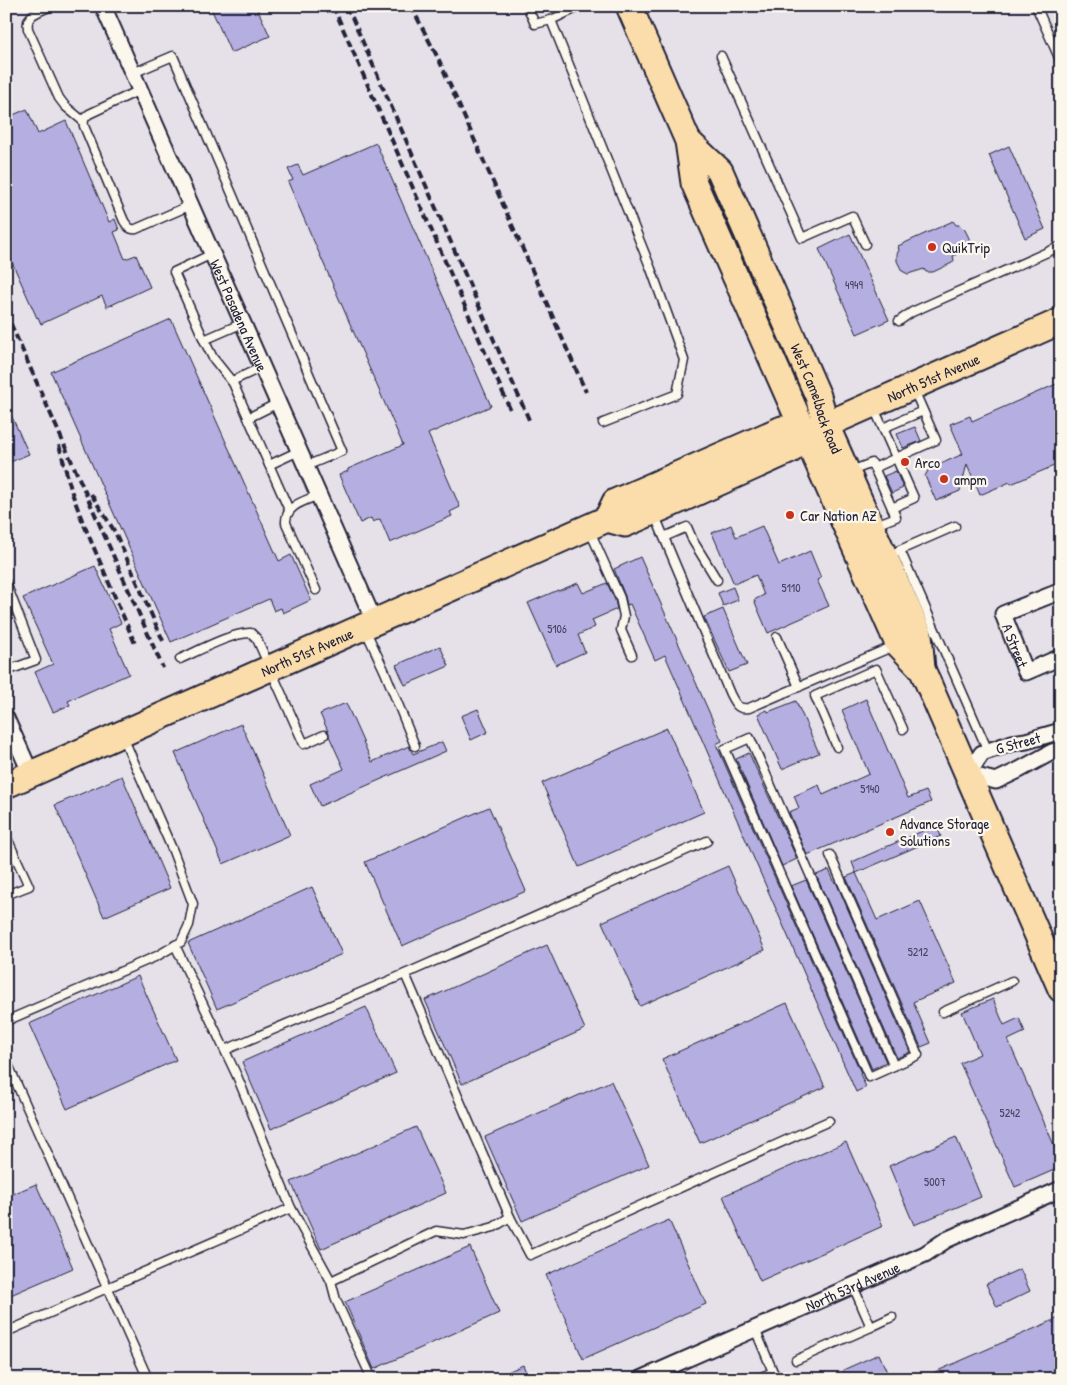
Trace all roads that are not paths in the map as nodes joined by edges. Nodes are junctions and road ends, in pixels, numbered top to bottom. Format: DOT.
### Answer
graph roads {
  1 [pos="51,6"];
  2 [pos="103,6"];
  3 [pos="527,6"];
  4 [pos="581,6"];
  5 [pos="629,6"];
  6 [pos="1036,6"];
  7 [pos="551,20"];
  8 [pos="721,56"];
  9 [pos="1061,62"];
  10 [pos="133,73"];
  11 [pos="140,90"];
  12 [pos="83,121"];
  13 [pos="191,205"];
  14 [pos="864,244"];
  15 [pos="1061,246"];
  16 [pos="212,254"];
  17 [pos="899,321"];
  18 [pos="1061,321"];
  19 [pos="243,323"];
  20 [pos="1036,332"];
  21 [pos="1061,332"];
  22 [pos="204,340"];
  23 [pos="262,367"];
  24 [pos="232,381"];
  25 [pos="913,386"];
  26 [pos="278,404"];
  27 [pos="872,404"];
  28 [pos="923,411"];
  29 [pos="248,418"];
  30 [pos="603,423"];
  31 [pos="883,428"];
  32 [pos="816,429"];
  33 [pos="299,450"];
  34 [pos="897,458"];
  35 [pos="269,465"];
  36 [pos="306,466"];
  37 [pos="874,468"];
  38 [pos="847,473"];
  39 [pos="319,495"];
  40 [pos="892,508"];
  41 [pos="289,510"];
  42 [pos="654,512"];
  43 [pos="598,523"];
  44 [pos="955,526"];
  45 [pos="872,527"];
  46 [pos="664,536"];
  47 [pos="892,554"];
  48 [pos="717,580"];
  49 [pos="6,583"];
  50 [pos="316,590"];
  51 [pos="1061,591"];
  52 [pos="370,625"];
  53 [pos="777,637"];
  54 [pos="908,639"];
  55 [pos="632,655"];
  56 [pos="1061,658"];
  57 [pos="180,659"];
  58 [pos="270,669"];
  59 [pos="6,671"];
  60 [pos="799,687"];
  61 [pos="6,718"];
  62 [pos="903,729"];
  63 [pos="1061,731"];
  64 [pos="122,734"];
  65 [pos="324,735"];
  66 [pos="415,746"];
  67 [pos="837,747"];
  68 [pos="1061,749"];
  69 [pos="988,751"];
  70 [pos="31,774"];
  71 [pos="968,774"];
  72 [pos="6,785"];
  73 [pos="6,836"];
  74 [pos="707,841"];
  75 [pos="830,855"];
  76 [pos="6,896"];
  77 [pos="175,945"];
  78 [pos="405,974"];
  79 [pos="1012,981"];
  80 [pos="1061,989"];
  81 [pos="942,1012"];
  82 [pos="6,1021"];
  83 [pos="225,1050"];
  84 [pos="6,1060"];
  85 [pos="894,1066"];
  86 [pos="829,1122"];
  87 [pos="1061,1189"];
  88 [pos="291,1208"];
  89 [pos="510,1217"];
  90 [pos="331,1281"];
  91 [pos="853,1286"];
  92 [pos="108,1289"];
  93 [pos="892,1317"];
  94 [pos="871,1327"];
  95 [pos="755,1329"];
  96 [pos="6,1332"];
  97 [pos="796,1360"];
  98 [pos="775,1375"];
  99 [pos="148,1379"];
  100 [pos="372,1379"];
  101 [pos="641,1379"];
  102 [pos="757,1379"];
  1 -- 12 [label="lane"];
  2 -- 10 [label="street, West Pasadena Avenue"];
  3 -- 7 [label="lane"];
  4 -- 7 [label="lane"];
  5 -- 32 [label="main road, West Camelback Road"];
  6 -- 9 [label="lane"];
  7 -- 30 [label="lane"];
  8 -- 14 [label="lane"];
  10 -- 11 [label="street, West Pasadena Avenue"];
  10 -- 36 [label="lane"];
  11 -- 12 [label="lane"];
  11 -- 13 [label="street, West Pasadena Avenue"];
  12 -- 13 [label="lane"];
  13 -- 16 [label="street, West Pasadena Avenue"];
  15 -- 17 [label="lane"];
  16 -- 19 [label="street, West Pasadena Avenue"];
  16 -- 22 [label="lane"];
  18 -- 20 [label="main road, North 51st Avenue"];
  19 -- 22 [label="lane"];
  19 -- 23 [label="street, West Pasadena Avenue"];
  20 -- 21 [label="main road"];
  20 -- 25 [label="main road, North 51st Avenue"];
  22 -- 24 [label="lane"];
  23 -- 24 [label="lane"];
  23 -- 26 [label="street, West Pasadena Avenue"];
  24 -- 29 [label="lane"];
  25 -- 27 [label="main road, North 51st Avenue"];
  25 -- 28 [label="lane"];
  26 -- 29 [label="lane"];
  26 -- 33 [label="street, West Pasadena Avenue"];
  27 -- 31 [label="lane"];
  27 -- 32 [label="main road, North 51st Avenue"];
  28 -- 31 [label="lane"];
  28 -- 34 [label="lane"];
  29 -- 35 [label="lane"];
  31 -- 34 [label="lane"];
  32 -- 38 [label="main road, West Camelback Road"];
  32 -- 42 [label="main road, North 51st Avenue"];
  32 -- 43 [label="main road"];
  32 -- 54 [label="main road, West Camelback Road"];
  33 -- 35 [label="lane"];
  33 -- 36 [label="street, West Pasadena Avenue"];
  34 -- 37 [label="lane"];
  34 -- 40 [label="lane"];
  35 -- 41 [label="lane"];
  36 -- 39 [label="street, West Pasadena Avenue"];
  37 -- 38 [label="lane"];
  37 -- 40 [label="lane"];
  38 -- 45 [label="main road, West Camelback Road"];
  39 -- 41 [label="lane"];
  39 -- 52 [label="street, West Pasadena Avenue"];
  40 -- 45 [label="lane"];
  41 -- 50 [label="lane"];
  42 -- 43 [label="main road, North 51st Avenue"];
  42 -- 46 [label="lane"];
  43 -- 52 [label="main road, North 51st Avenue"];
  43 -- 55 [label="lane"];
  44 -- 47 [label="lane"];
  45 -- 47 [label="main road, West Camelback Road"];
  46 -- 48 [label="lane"];
  46 -- 60 [label="lane"];
  47 -- 54 [label="main road, West Camelback Road"];
  47 -- 69 [label="lane"];
  49 -- 59 [label="lane"];
  51 -- 56 [label="street, A Street"];
  52 -- 58 [label="main road, North 51st Avenue"];
  52 -- 66 [label="lane"];
  53 -- 60 [label="lane"];
  54 -- 60 [label="lane"];
  54 -- 71 [label="main road, West Camelback Road"];
  57 -- 58 [label="lane"];
  58 -- 64 [label="main road, North 51st Avenue"];
  58 -- 65 [label="lane"];
  61 -- 70 [label="street"];
  62 -- 67 [label="lane"];
  63 -- 69 [label="street, G Street"];
  64 -- 70 [label="main road, North 51st Avenue"];
  64 -- 77 [label="lane"];
  68 -- 71 [label="street, G Street"];
  69 -- 71 [label="street, G Street"];
  70 -- 72 [label="main road, North 51st Avenue"];
  71 -- 80 [label="main road, West Camelback Road"];
  73 -- 76 [label="lane"];
  74 -- 78 [label="lane"];
  75 -- 85 [label="lane"];
  77 -- 82 [label="lane"];
  77 -- 83 [label="lane"];
  78 -- 83 [label="lane"];
  78 -- 89 [label="lane"];
  79 -- 81 [label="lane"];
  83 -- 88 [label="lane"];
  84 -- 92 [label="lane"];
  85 -- 85 [label="lane"];
  86 -- 89 [label="lane"];
  87 -- 91 [label="street, North 53rd Avenue"];
  88 -- 90 [label="lane"];
  88 -- 92 [label="lane"];
  89 -- 90 [label="lane"];
  90 -- 100 [label="lane"];
  91 -- 94 [label="lane"];
  91 -- 95 [label="street, North 53rd Avenue"];
  92 -- 96 [label="lane"];
  92 -- 99 [label="lane"];
  93 -- 94 [label="lane"];
  94 -- 97 [label="lane"];
  95 -- 98 [label="lane"];
  95 -- 101 [label="street, North 53rd Avenue"];
  98 -- 102 [label="lane"];
}
